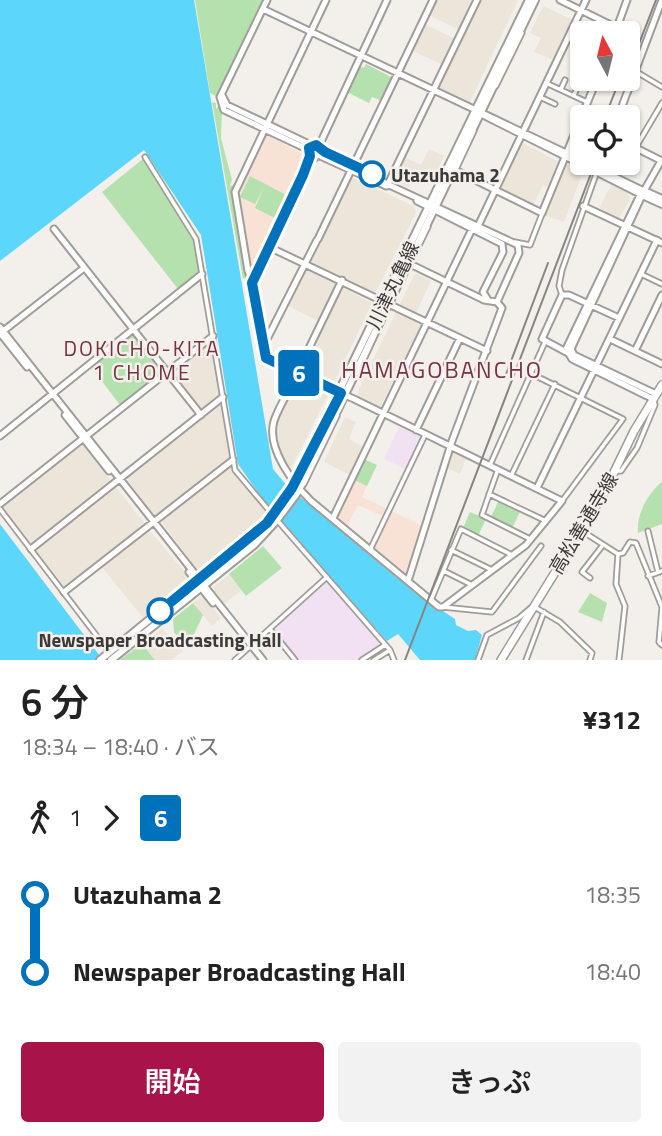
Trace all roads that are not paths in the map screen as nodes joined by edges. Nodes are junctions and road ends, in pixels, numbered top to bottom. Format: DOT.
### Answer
graph roads {
  1 [pos="267,0"];
  2 [pos="326,0"];
  3 [pos="387,0"];
  4 [pos="433,0"];
  5 [pos="477,0"];
  6 [pos="560,0"];
  7 [pos="586,0"];
  8 [pos="627,0"];
  9 [pos="662,0"];
  10 [pos="532,1"];
  11 [pos="263,9"];
  12 [pos="581,11"];
  13 [pos="598,21"];
  14 [pos="620,21"];
  15 [pos="312,32"];
  16 [pos="568,38"];
  17 [pos="360,56"];
  18 [pos="640,58"];
  19 [pos="398,74"];
  20 [pos="640,74"];
  21 [pos="565,80"];
  22 [pos="547,83"];
  23 [pos="662,87"];
  24 [pos="561,89"];
  25 [pos="433,91"];
  26 [pos="575,91"];
  27 [pos="592,91"];
  28 [pos="573,95"];
  29 [pos="540,97"];
  30 [pos="587,102"];
  31 [pos="662,103"];
  32 [pos="555,104"];
  33 [pos="479,112"];
  34 [pos="266,126"];
  35 [pos="470,129"];
  36 [pos="522,133"];
  37 [pos="640,140"];
  38 [pos="640,149"];
  39 [pos="314,150"];
  40 [pos="565,155"];
  41 [pos="145,157"];
  42 [pos="570,157"];
  43 [pos="570,157"];
  44 [pos="662,161"];
  45 [pos="352,168"];
  46 [pos="457,171"];
  47 [pos="595,175"];
  48 [pos="610,175"];
  49 [pos="387,185"];
  50 [pos="443,186"];
  51 [pos="495,190"];
  52 [pos="642,193"];
  53 [pos="662,202"];
  54 [pos="583,206"];
  55 [pos="433,207"];
  56 [pos="542,213"];
  57 [pos="424,224"];
  58 [pos="479,224"];
  59 [pos="626,225"];
  60 [pos="54,229"];
  61 [pos="472,229"];
  62 [pos="513,242"];
  63 [pos="659,242"];
  64 [pos="269,247"];
  65 [pos="503,252"];
  66 [pos="306,263"];
  67 [pos="412,265"];
  68 [pos="84,268"];
  69 [pos="202,274"];
  70 [pos="641,274"];
  71 [pos="342,280"];
  72 [pos="253,281"];
  73 [pos="446,282"];
  74 [pos="662,284"];
  75 [pos="394,286"];
  76 [pos="483,292"];
  77 [pos="477,295"];
  78 [pos="562,295"];
  79 [pos="661,299"];
  80 [pos="488,300"];
  81 [pos="387,302"];
  82 [pos="497,302"];
  83 [pos="588,303"];
  84 [pos="619,318"];
  85 [pos="426,322"];
  86 [pos="133,330"];
  87 [pos="1,332"];
  88 [pos="213,336"];
  89 [pos="460,338"];
  90 [pos="610,339"];
  91 [pos="545,342"];
  92 [pos="262,349"];
  93 [pos="486,351"];
  94 [pos="635,351"];
  95 [pos="569,353"];
  96 [pos="662,364"];
  97 [pos="595,368"];
  98 [pos="167,373"];
  99 [pos="298,373"];
  100 [pos="532,373"];
  101 [pos="555,384"];
  102 [pos="662,385"];
  103 [pos="51,394"];
  104 [pos="343,394"];
  105 [pos="223,397"];
  106 [pos="582,397"];
  107 [pos="654,397"];
  108 [pos="335,410"];
  109 [pos="383,414"];
  110 [pos="201,415"];
  111 [pos="416,430"];
  112 [pos="426,435"];
  113 [pos="0,436"];
  114 [pos="85,437"];
  115 [pos="452,447"];
  116 [pos="233,460"];
  117 [pos="489,465"];
  118 [pos="498,469"];
  119 [pos="511,476"];
  120 [pos="119,480"];
  121 [pos="296,481"];
  122 [pos="537,488"];
  123 [pos="297,490"];
  124 [pos="489,494"];
  125 [pos="562,501"];
  126 [pos="0,506"];
  127 [pos="275,517"];
  128 [pos="332,518"];
  129 [pos="546,521"];
  130 [pos="152,523"];
  131 [pos="581,529"];
  132 [pos="648,531"];
  133 [pos="532,539"];
  134 [pos="603,545"];
  135 [pos="541,546"];
  136 [pos="31,549"];
  137 [pos="370,550"];
  138 [pos="452,550"];
  139 [pos="618,554"];
  140 [pos="512,555"];
  141 [pos="492,570"];
  142 [pos="444,571"];
  143 [pos="660,572"];
  144 [pos="648,576"];
  145 [pos="327,577"];
  146 [pos="590,578"];
  147 [pos="408,581"];
  148 [pos="200,583"];
  149 [pos="472,585"];
  150 [pos="64,592"];
  151 [pos="431,600"];
  152 [pos="533,606"];
  153 [pos="443,607"];
  154 [pos="662,608"];
  155 [pos="544,612"];
  156 [pos="270,629"];
  157 [pos="385,645"];
  158 [pos="662,645"];
  159 [pos="250,647"];
  160 [pos="390,650"];
  161 [pos="109,658"];
  162 [pos="235,660"];
  163 [pos="261,660"];
  164 [pos="295,660"];
  165 [pos="362,660"];
  166 [pos="374,660"];
  167 [pos="394,660"];
  168 [pos="478,660"];
  169 [pos="500,660"];
  170 [pos="526,660"];
  171 [pos="590,660"];
  172 [pos="619,660"];
  1 -- 11 [label="street"];
  2 -- 15 [label="street"];
  3 -- 17 [label="street"];
  4 -- 19 [label="street"];
  5 -- 25 [label="street"];
  6 -- 12 [label="street"];
  7 -- 12 [label="street"];
  8 -- 14 [label="street"];
  9 -- 18 [label="street"];
  10 -- 33 [label="main road, 川津丸亀線"];
  11 -- 15 [label="street"];
  11 -- 34 [label="street"];
  12 -- 13 [label="street"];
  12 -- 16 [label="street"];
  15 -- 17 [label="street"];
  15 -- 34 [label="street"];
  16 -- 22 [label="street"];
  17 -- 19 [label="street"];
  17 -- 39 [label="street"];
  19 -- 25 [label="street"];
  19 -- 45 [label="street"];
  20 -- 23 [label="street"];
  21 -- 24 [label="street"];
  22 -- 24 [label="street"];
  22 -- 29 [label="street"];
  24 -- 28 [label="street"];
  25 -- 33 [label="street"];
  25 -- 49 [label="street"];
  26 -- 28 [label="street"];
  27 -- 30 [label="street"];
  28 -- 30 [label="street"];
  29 -- 32 [label="street"];
  29 -- 36 [label="street"];
  30 -- 40 [label="street"];
  31 -- 37 [label="street"];
  33 -- 35 [label="main road, 川津丸亀線"];
  33 -- 36 [label="street"];
  34 -- 39 [label="street"];
  34 -- 72 [label="street"];
  35 -- 46 [label="street"];
  35 -- 50 [label="main road, 川津丸亀線"];
  36 -- 40 [label="street"];
  36 -- 51 [label="street"];
  38 -- 44 [label="street"];
  39 -- 45 [label="street"];
  39 -- 64 [label="street"];
  40 -- 42 [label="street"];
  40 -- 43 [label="street"];
  40 -- 56 [label="street"];
  41 -- 69 [label="street"];
  44 -- 52 [label="street"];
  45 -- 49 [label="street"];
  45 -- 66 [label="street"];
  46 -- 50 [label="street"];
  46 -- 51 [label="street"];
  47 -- 54 [label="street"];
  48 -- 52 [label="street"];
  49 -- 55 [label="street"];
  50 -- 55 [label="main road, 川津丸亀線"];
  51 -- 56 [label="street"];
  51 -- 58 [label="street"];
  52 -- 53 [label="main road"];
  52 -- 59 [label="street"];
  54 -- 59 [label="street"];
  54 -- 78 [label="street"];
  55 -- 57 [label="main road, 川津丸亀線"];
  55 -- 58 [label="street"];
  55 -- 61 [label="street"];
  56 -- 62 [label="street"];
  57 -- 67 [label="street"];
  57 -- 75 [label="main road, 川津丸亀線"];
  58 -- 62 [label="street"];
  59 -- 63 [label="street"];
  59 -- 83 [label="street"];
  60 -- 68 [label="street"];
  61 -- 65 [label="street"];
  61 -- 73 [label="street"];
  62 -- 65 [label="street"];
  62 -- 82 [label="street"];
  63 -- 70 [label="street"];
  64 -- 66 [label="street"];
  64 -- 72 [label="street"];
  65 -- 76 [label="street"];
  66 -- 71 [label="street"];
  66 -- 92 [label="street"];
  67 -- 73 [label="street"];
  67 -- 75 [label="street"];
  68 -- 86 [label="street"];
  68 -- 87 [label="street"];
  69 -- 86 [label="street"];
  69 -- 88 [label="street"];
  70 -- 74 [label="street"];
  70 -- 84 [label="street"];
  71 -- 81 [label="street"];
  71 -- 99 [label="street"];
  72 -- 92 [label="street"];
  73 -- 77 [label="street"];
  73 -- 85 [label="street"];
  75 -- 81 [label="main road, 川津丸亀線"];
  76 -- 77 [label="street"];
  76 -- 80 [label="street"];
  77 -- 80 [label="street"];
  78 -- 83 [label="street"];
  78 -- 91 [label="street"];
  79 -- 94 [label="street"];
  80 -- 82 [label="street"];
  81 -- 85 [label="street"];
  81 -- 104 [label="main road, 川津丸亀線"];
  82 -- 93 [label="street"];
  83 -- 84 [label="street"];
  83 -- 95 [label="street"];
  84 -- 90 [label="street"];
  85 -- 89 [label="street"];
  85 -- 109 [label="street"];
  86 -- 98 [label="street"];
  86 -- 103 [label="street"];
  87 -- 103 [label="street"];
  88 -- 98 [label="street"];
  88 -- 105 [label="street"];
  89 -- 93 [label="street"];
  89 -- 111 [label="street"];
  90 -- 94 [label="street"];
  90 -- 97 [label="street"];
  91 -- 95 [label="street"];
  91 -- 100 [label="street"];
  92 -- 99 [label="street"];
  93 -- 115 [label="street"];
  94 -- 96 [label="street"];
  95 -- 97 [label="street"];
  97 -- 106 [label="street"];
  97 -- 107 [label="street"];
  98 -- 110 [label="street"];
  98 -- 114 [label="street"];
  99 -- 104 [label="street"];
  99 -- 121 [label="street"];
  100 -- 101 [label="street"];
  100 -- 117 [label="street"];
  101 -- 106 [label="street"];
  101 -- 119 [label="street"];
  102 -- 107 [label="main road, 高松善通寺線"];
  103 -- 113 [label="street"];
  103 -- 114 [label="street"];
  104 -- 108 [label="main road, 川津丸亀線"];
  104 -- 109 [label="street"];
  105 -- 110 [label="street"];
  105 -- 116 [label="street"];
  106 -- 122 [label="street"];
  106 -- 125 [label="street"];
  107 -- 131 [label="main road, 高松善通寺線"];
  108 -- 121 [label="main road, 川津丸亀線"];
  108 -- 123 [label="main road, 川津丸亀線"];
  109 -- 111 [label="street"];
  109 -- 128 [label="street"];
  110 -- 120 [label="street"];
  111 -- 112 [label="street"];
  112 -- 115 [label="street"];
  112 -- 137 [label="street"];
  114 -- 120 [label="street"];
  114 -- 126 [label="street"];
  115 -- 117 [label="street"];
  115 -- 147 [label="street"];
  116 -- 127 [label="street"];
  116 -- 130 [label="street"];
  117 -- 118 [label="street"];
  118 -- 119 [label="street"];
  118 -- 124 [label="street"];
  119 -- 122 [label="street"];
  120 -- 130 [label="street"];
  120 -- 136 [label="street"];
  121 -- 123 [label="main road, 川津丸亀線"];
  122 -- 125 [label="street"];
  123 -- 127 [label="main road, 川津丸亀線"];
  123 -- 128 [label="street"];
  124 -- 129 [label="street"];
  124 -- 133 [label="street"];
  125 -- 129 [label="street"];
  126 -- 136 [label="street"];
  127 -- 145 [label="street"];
  127 -- 148 [label="main road, 川津丸亀線"];
  128 -- 137 [label="street"];
  129 -- 133 [label="street"];
  130 -- 148 [label="street"];
  130 -- 150 [label="street"];
  131 -- 134 [label="street"];
  131 -- 152 [label="main road, 高松善通寺線"];
  132 -- 143 [label="street"];
  133 -- 140 [label="street"];
  134 -- 139 [label="street"];
  134 -- 146 [label="street"];
  135 -- 153 [label="street"];
  136 -- 150 [label="street"];
  137 -- 147 [label="street"];
  138 -- 140 [label="street"];
  138 -- 141 [label="street"];
  138 -- 142 [label="street"];
  139 -- 144 [label="street"];
  139 -- 172 [label="street"];
  140 -- 141 [label="street"];
  141 -- 149 [label="street"];
  142 -- 149 [label="street"];
  142 -- 151 [label="street"];
  143 -- 144 [label="street"];
  144 -- 154 [label="street"];
  145 -- 156 [label="street"];
  145 -- 157 [label="street"];
  147 -- 151 [label="street"];
  148 -- 159 [label="street"];
  148 -- 161 [label="main road, 川津丸亀線"];
  149 -- 153 [label="street"];
  150 -- 161 [label="street"];
  151 -- 153 [label="street"];
  152 -- 155 [label="street"];
  152 -- 168 [label="street"];
  152 -- 169 [label="main road, 高松善通寺線"];
  154 -- 158 [label="street"];
  155 -- 170 [label="street"];
  155 -- 171 [label="street"];
  156 -- 159 [label="street"];
  156 -- 164 [label="street"];
  157 -- 160 [label="street"];
  157 -- 165 [label="street"];
  159 -- 162 [label="street"];
  159 -- 163 [label="street"];
  160 -- 166 [label="street"];
  160 -- 167 [label="street"];
}
